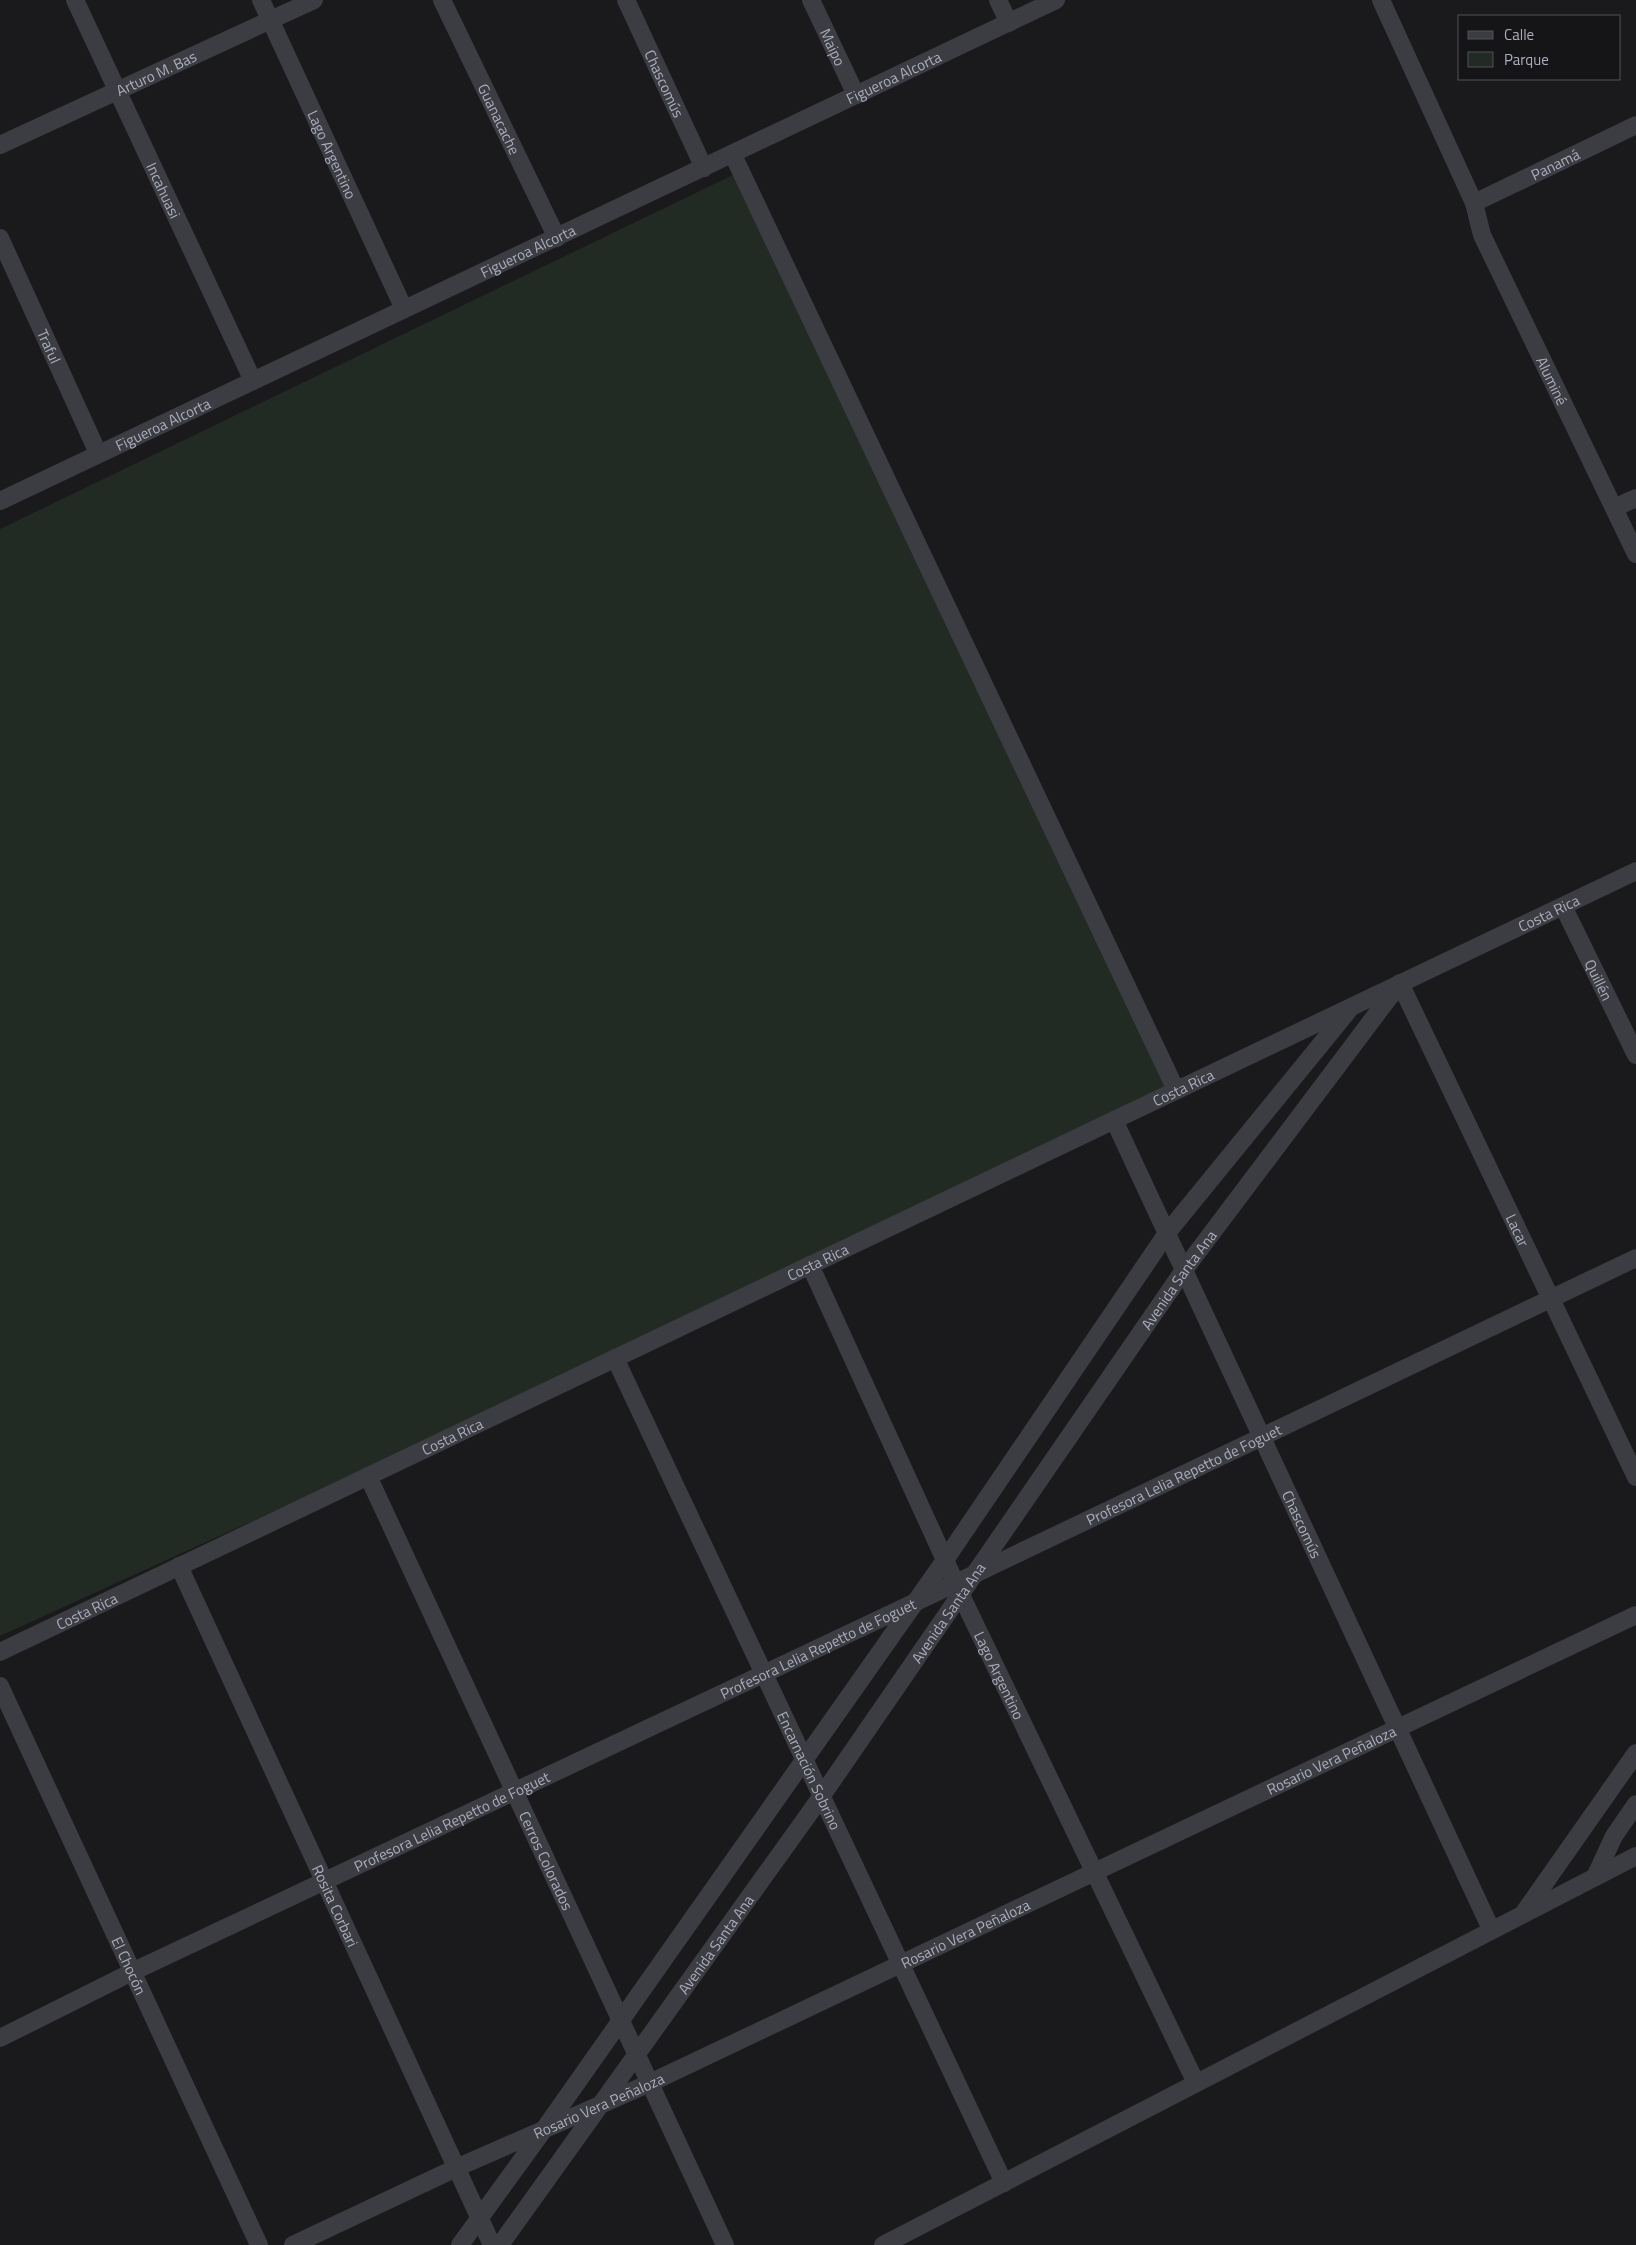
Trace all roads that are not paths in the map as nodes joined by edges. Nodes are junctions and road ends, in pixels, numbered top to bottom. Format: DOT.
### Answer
graph roads {
  1 [pos="75,0"];
  2 [pos="262,0"];
  3 [pos="314,0"];
  4 [pos="442,0"];
  5 [pos="626,0"];
  6 [pos="811,0"];
  7 [pos="998,0"];
  8 [pos="1056,0"];
  9 [pos="1381,0"];
  10 [pos="271,20"];
  11 [pos="1009,23"];
  12 [pos="118,91"];
  13 [pos="856,96"];
  14 [pos="1636,125"];
  15 [pos="0,145"];
  16 [pos="733,154"];
  17 [pos="704,168"];
  18 [pos="1474,203"];
  19 [pos="0,238"];
  20 [pos="557,238"];
  21 [pos="404,309"];
  22 [pos="253,381"];
  23 [pos="98,453"];
  24 [pos="1636,498"];
  25 [pos="0,501"];
  26 [pos="1614,508"];
  27 [pos="1636,554"];
  28 [pos="1636,871"];
  29 [pos="1563,906"];
  30 [pos="1400,984"];
  31 [pos="1351,1007"];
  32 [pos="1636,1055"];
  33 [pos="1176,1090"];
  34 [pos="1114,1120"];
  35 [pos="1167,1234"];
  36 [pos="1636,1258"];
  37 [pos="810,1265"];
  38 [pos="1184,1270"];
  39 [pos="1552,1300"];
  40 [pos="615,1358"];
  41 [pos="1262,1437"];
  42 [pos="368,1476"];
  43 [pos="1636,1477"];
  44 [pos="945,1560"];
  45 [pos="179,1566"];
  46 [pos="976,1574"];
  47 [pos="958,1589"];
  48 [pos="915,1603"];
  49 [pos="1636,1615"];
  50 [pos="0,1652"];
  51 [pos="763,1674"];
  52 [pos="0,1686"];
  53 [pos="1396,1727"];
  54 [pos="1636,1753"];
  55 [pos="803,1760"];
  56 [pos="514,1792"];
  57 [pos="821,1797"];
  58 [pos="1636,1804"];
  59 [pos="1636,1856"];
  60 [pos="1094,1871"];
  61 [pos="1595,1877"];
  62 [pos="324,1882"];
  63 [pos="1520,1917"];
  64 [pos="1491,1929"];
  65 [pos="900,1964"];
  66 [pos="132,1972"];
  67 [pos="621,2020"];
  68 [pos="0,2038"];
  69 [pos="637,2055"];
  70 [pos="650,2083"];
  71 [pos="1196,2083"];
  72 [pos="602,2103"];
  73 [pos="545,2128"];
  74 [pos="456,2168"];
  75 [pos="1004,2183"];
  76 [pos="480,2219"];
  77 [pos="259,2245"];
  78 [pos="293,2245"];
  79 [pos="460,2245"];
  80 [pos="492,2245"];
  81 [pos="500,2245"];
  82 [pos="725,2245"];
  83 [pos="883,2245"];
  1 -- 12 [label="street, Incahuasi"];
  2 -- 10 [label="street, Lago Argentino"];
  3 -- 10 [label="street, Arturo M. Bas"];
  4 -- 20 [label="street, Guanacache"];
  5 -- 17 [label="street, Chascomús"];
  6 -- 13 [label="street, Maipo"];
  7 -- 11 [label="street"];
  8 -- 11 [label="street, Figueroa Alcorta"];
  9 -- 18 [label="street, Aluminé"];
  10 -- 12 [label="street, Arturo M. Bas"];
  10 -- 21 [label="street, Lago Argentino"];
  11 -- 13 [label="street, Figueroa Alcorta"];
  12 -- 15 [label="street, Arturo M. Bas"];
  12 -- 22 [label="street, Incahuasi"];
  13 -- 16 [label="street, Figueroa Alcorta"];
  14 -- 18 [label="street, Panamá"];
  16 -- 17 [label="street, Figueroa Alcorta"];
  16 -- 33 [label="street"];
  17 -- 20 [label="street, Figueroa Alcorta"];
  18 -- 26 [label="street, Aluminé"];
  19 -- 23 [label="street, Traful"];
  20 -- 21 [label="street, Figueroa Alcorta"];
  21 -- 22 [label="street, Figueroa Alcorta"];
  22 -- 23 [label="street, Figueroa Alcorta"];
  23 -- 25 [label="street, Figueroa Alcorta"];
  24 -- 26 [label="street"];
  26 -- 27 [label="street, Aluminé"];
  28 -- 29 [label="street, Costa Rica"];
  29 -- 30 [label="street, Costa Rica"];
  29 -- 32 [label="street, Quillén"];
  30 -- 31 [label="street, Costa Rica"];
  30 -- 38 [label="street, Avenida Santa Ana"];
  30 -- 39 [label="street, Lacar"];
  31 -- 33 [label="street, Costa Rica"];
  31 -- 35 [label="street"];
  33 -- 34 [label="street, Costa Rica"];
  34 -- 35 [label="street, Chascomús"];
  34 -- 37 [label="street, Costa Rica"];
  35 -- 38 [label="street, Chascomús"];
  35 -- 44 [label="street"];
  36 -- 39 [label="street, Profesora Lelia Repetto de Foguet"];
  37 -- 40 [label="street, Costa Rica"];
  37 -- 44 [label="street, Lago Argentino"];
  38 -- 41 [label="street, Chascomús"];
  38 -- 46 [label="street, Avenida Santa Ana"];
  39 -- 41 [label="street, Profesora Lelia Repetto de Foguet"];
  39 -- 43 [label="street, Lacar"];
  40 -- 42 [label="street, Costa Rica"];
  40 -- 51 [label="street, Encarnación Sobrino"];
  41 -- 46 [label="street, Profesora Lelia Repetto de Foguet"];
  41 -- 53 [label="street, Chascomús"];
  42 -- 45 [label="street, Costa Rica"];
  42 -- 56 [label="street, Cerros Colorados"];
  44 -- 47 [label="street, Lago Argentino"];
  44 -- 48 [label="street"];
  45 -- 50 [label="street, Costa Rica"];
  45 -- 62 [label="street, Rosita Corbari"];
  46 -- 47 [label="street, Profesora Lelia Repetto de Foguet"];
  47 -- 48 [label="street, Profesora Lelia Repetto de Foguet"];
  47 -- 57 [label="street, Avenida Santa Ana"];
  47 -- 60 [label="street, Lago Argentino"];
  48 -- 51 [label="street, Profesora Lelia Repetto de Foguet"];
  48 -- 55 [label="street"];
  49 -- 53 [label="street, Rosario Vera Peñaloza"];
  51 -- 55 [label="street, Encarnación Sobrino"];
  51 -- 56 [label="street, Profesora Lelia Repetto de Foguet"];
  52 -- 66 [label="street, El Chocón"];
  53 -- 60 [label="street, Rosario Vera Peñaloza"];
  53 -- 64 [label="street, Chascomús"];
  54 -- 63 [label="street"];
  55 -- 57 [label="street, Encarnación Sobrino"];
  55 -- 67 [label="street"];
  56 -- 62 [label="street, Profesora Lelia Repetto de Foguet"];
  56 -- 67 [label="street, Cerros Colorados"];
  57 -- 65 [label="street, Encarnación Sobrino"];
  57 -- 69 [label="street, Avenida Santa Ana"];
  58 -- 61 [label="street"];
  59 -- 61 [label="street"];
  60 -- 65 [label="street, Rosario Vera Peñaloza"];
  60 -- 71 [label="street, Lago Argentino"];
  61 -- 63 [label="street"];
  62 -- 66 [label="street, Profesora Lelia Repetto de Foguet"];
  62 -- 74 [label="street, Rosita Corbari"];
  63 -- 64 [label="street"];
  64 -- 71 [label="street"];
  65 -- 70 [label="street, Rosario Vera Peñaloza"];
  65 -- 75 [label="street, Encarnación Sobrino"];
  66 -- 68 [label="street, Profesora Lelia Repetto de Foguet"];
  66 -- 77 [label="street, El Chocón"];
  67 -- 69 [label="street, Cerros Colorados"];
  67 -- 73 [label="street"];
  69 -- 70 [label="street, Cerros Colorados"];
  69 -- 72 [label="street, Avenida Santa Ana"];
  70 -- 72 [label="street, Rosario Vera Peñaloza"];
  70 -- 82 [label="street, Cerros Colorados"];
  71 -- 75 [label="street"];
  72 -- 73 [label="street, Rosario Vera Peñaloza"];
  72 -- 81 [label="street, Avenida Santa Ana"];
  73 -- 74 [label="street, Rosario Vera Peñaloza"];
  73 -- 76 [label="street"];
  74 -- 76 [label="street, Rosita Corbari"];
  74 -- 78 [label="street, Rosario Vera Peñaloza"];
  75 -- 83 [label="street"];
  76 -- 79 [label="street"];
  76 -- 80 [label="street, Rosita Corbari"];
}
